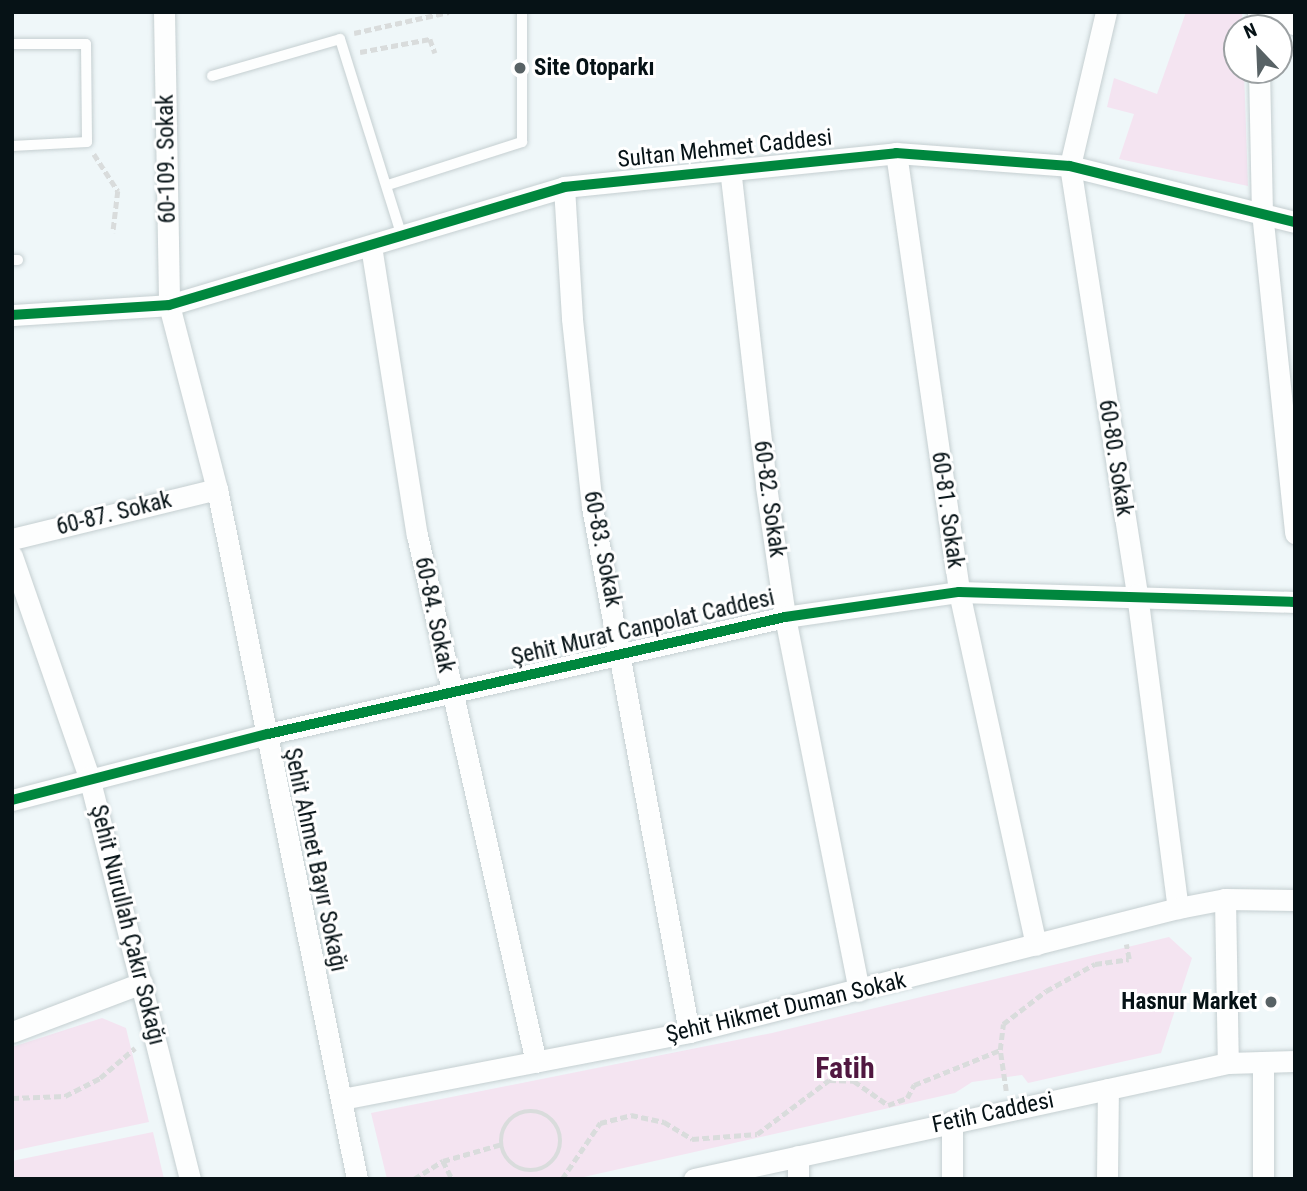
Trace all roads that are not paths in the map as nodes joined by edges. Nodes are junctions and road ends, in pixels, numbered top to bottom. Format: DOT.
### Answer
graph roads {
  1 [pos="164,12"];
  2 [pos="522,12"];
  3 [pos="1105,12"];
  4 [pos="12,44"];
  5 [pos="212,76"];
  6 [pos="1259,84"];
  7 [pos="12,146"];
  8 [pos="896,153"];
  9 [pos="1070,166"];
  10 [pos="730,168"];
  11 [pos="388,185"];
  12 [pos="565,187"];
  13 [pos="1262,212"];
  14 [pos="1295,222"];
  15 [pos="402,237"];
  16 [pos="371,246"];
  17 [pos="169,305"];
  18 [pos="12,315"];
  19 [pos="216,489"];
  20 [pos="1295,533"];
  21 [pos="12,539"];
  22 [pos="12,556"];
  23 [pos="959,592"];
  24 [pos="1137,594"];
  25 [pos="1295,602"];
  26 [pos="785,617"];
  27 [pos="623,655"];
  28 [pos="450,693"];
  29 [pos="268,734"];
  30 [pos="89,776"];
  31 [pos="12,800"];
  32 [pos="1225,899"];
  33 [pos="1295,900"];
  34 [pos="1178,908"];
  35 [pos="1037,945"];
  36 [pos="142,983"];
  37 [pos="859,992"];
  38 [pos="12,1032"];
  39 [pos="690,1032"];
  40 [pos="1295,1061"];
  41 [pos="536,1062"];
  42 [pos="1264,1062"];
  43 [pos="1228,1063"];
  44 [pos="1108,1088"];
  45 [pos="342,1099"];
  46 [pos="952,1121"];
  47 [pos="798,1156"];
  48 [pos="190,1179"];
  49 [pos="356,1179"];
  50 [pos="694,1179"];
  51 [pos="798,1179"];
  52 [pos="952,1179"];
  53 [pos="1108,1179"];
  54 [pos="1263,1179"];
  1 -- 17 [label="street, 60-109. Sokak"];
  2 -- 11 [label="lane"];
  3 -- 9 [label="street, 60-80. Sokak"];
  4 -- 7 [label="lane"];
  5 -- 11 [label="lane"];
  6 -- 13 [label="street"];
  8 -- 9 [label="street, Sultan Mehmet Caddesi"];
  8 -- 10 [label="street, Sultan Mehmet Caddesi"];
  8 -- 23 [label="street, 60-81. Sokak"];
  9 -- 13 [label="street, Sultan Mehmet Caddesi"];
  9 -- 24 [label="street, 60-80. Sokak"];
  10 -- 12 [label="street, Sultan Mehmet Caddesi"];
  10 -- 26 [label="street, 60-82. Sokak"];
  11 -- 15 [label="lane"];
  12 -- 15 [label="street, Sultan Mehmet Caddesi"];
  12 -- 27 [label="street, 60-83. Sokak"];
  13 -- 14 [label="street, Sultan Mehmet Caddesi"];
  13 -- 20 [label="street"];
  15 -- 16 [label="street, Sultan Mehmet Caddesi"];
  16 -- 17 [label="street, Sultan Mehmet Caddesi"];
  16 -- 28 [label="street, 60-84. Sokak"];
  17 -- 18 [label="street, Sultan Mehmet Caddesi"];
  17 -- 19 [label="street, Şehit Ahmet Bayır Sokağı"];
  19 -- 21 [label="street, 60-87. Sokak"];
  19 -- 29 [label="street, Şehit Ahmet Bayır Sokağı"];
  22 -- 30 [label="street, Şehit Nurullah Çakır Sokağı"];
  23 -- 24 [label="street, Şehit Murat Canpolat Caddesi"];
  23 -- 26 [label="street, Şehit Murat Canpolat Caddesi"];
  23 -- 35 [label="street, 60-81. Sokak"];
  24 -- 25 [label="street, Şehit Murat Canpolat Caddesi"];
  24 -- 34 [label="street, 60-80. Sokak"];
  26 -- 27 [label="street, Şehit Murat Canpolat Caddesi"];
  26 -- 37 [label="street, 60-82. Sokak"];
  27 -- 28 [label="street, Şehit Murat Canpolat Caddesi"];
  27 -- 39 [label="street, 60-83. Sokak"];
  28 -- 29 [label="street, Şehit Murat Canpolat Caddesi"];
  28 -- 41 [label="street, 60-84. Sokak"];
  29 -- 30 [label="street, Şehit Murat Canpolat Caddesi"];
  29 -- 45 [label="street, Şehit Ahmet Bayır Sokağı"];
  30 -- 31 [label="street, Şehit Murat Canpolat Caddesi"];
  30 -- 36 [label="street, Şehit Nurullah Çakır Sokağı"];
  32 -- 33 [label="street, Şehit Hikmet Duman Sokak"];
  32 -- 34 [label="street, Şehit Hikmet Duman Sokak"];
  32 -- 43 [label="street"];
  34 -- 35 [label="street, Şehit Hikmet Duman Sokak"];
  35 -- 37 [label="street, Şehit Hikmet Duman Sokak"];
  36 -- 38 [label="street"];
  36 -- 48 [label="street, Şehit Nurullah Çakır Sokağı"];
  37 -- 39 [label="street, Şehit Hikmet Duman Sokak"];
  39 -- 41 [label="street, Şehit Hikmet Duman Sokak"];
  40 -- 42 [label="street, Fetih Caddesi"];
  41 -- 45 [label="street, Şehit Hikmet Duman Sokak"];
  42 -- 43 [label="street, Fetih Caddesi"];
  42 -- 54 [label="street"];
  43 -- 44 [label="street, Fetih Caddesi"];
  44 -- 46 [label="street, Fetih Caddesi"];
  44 -- 53 [label="street"];
  45 -- 49 [label="street, Şehit Ahmet Bayır Sokağı"];
  46 -- 47 [label="street, Fetih Caddesi"];
  46 -- 52 [label="street"];
  47 -- 50 [label="street, Fetih Caddesi"];
  47 -- 51 [label="street"];
}
